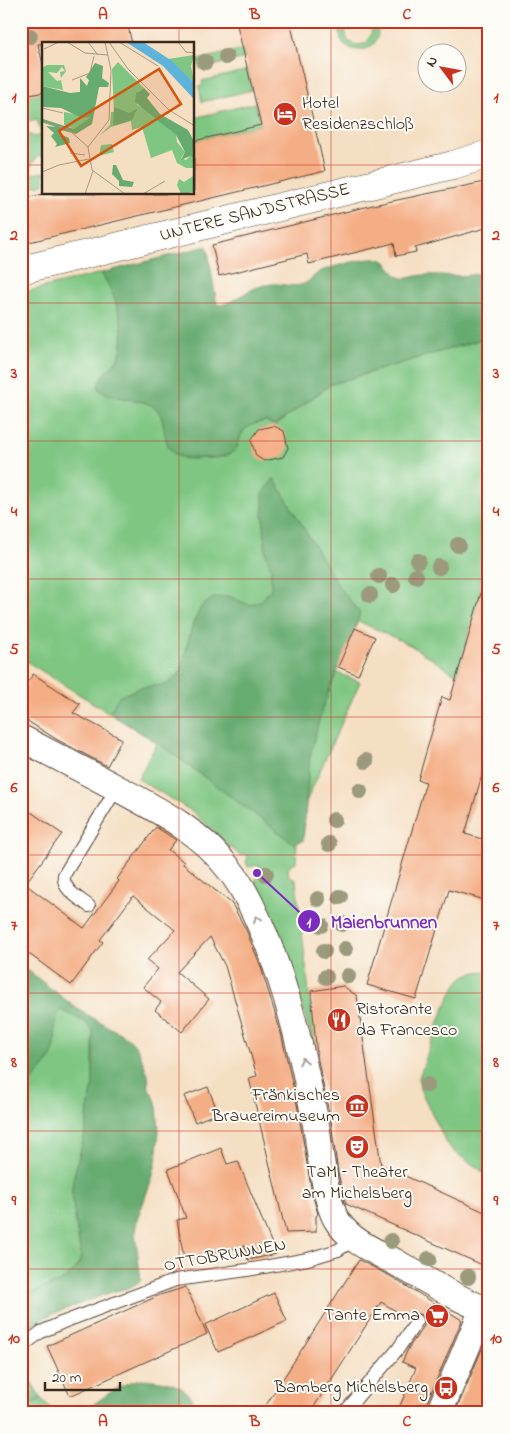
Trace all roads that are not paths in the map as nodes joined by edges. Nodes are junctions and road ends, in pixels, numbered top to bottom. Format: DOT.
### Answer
graph roads {
  1 [pos="489,154"];
  2 [pos="21,270"];
  3 [pos="21,738"];
  4 [pos="117,788"];
  5 [pos="89,906"];
  6 [pos="355,1239"];
  7 [pos="486,1310"];
  8 [pos="418,1321"];
  9 [pos="21,1347"];
  10 [pos="344,1413"];
  11 [pos="439,1413"];
  1 -- 2 [label="street, UNTERE SANDSTRASSE"];
  3 -- 4 [label="street"];
  4 -- 5 [label="lane"];
  6 -- 4 [label="street, one-way"];
  6 -- 7 [label="street"];
  6 -- 9 [label="lane, OTTOBRUNNEN"];
  7 -- 11 [label="street"];
  8 -- 10 [label="lane"];
}
